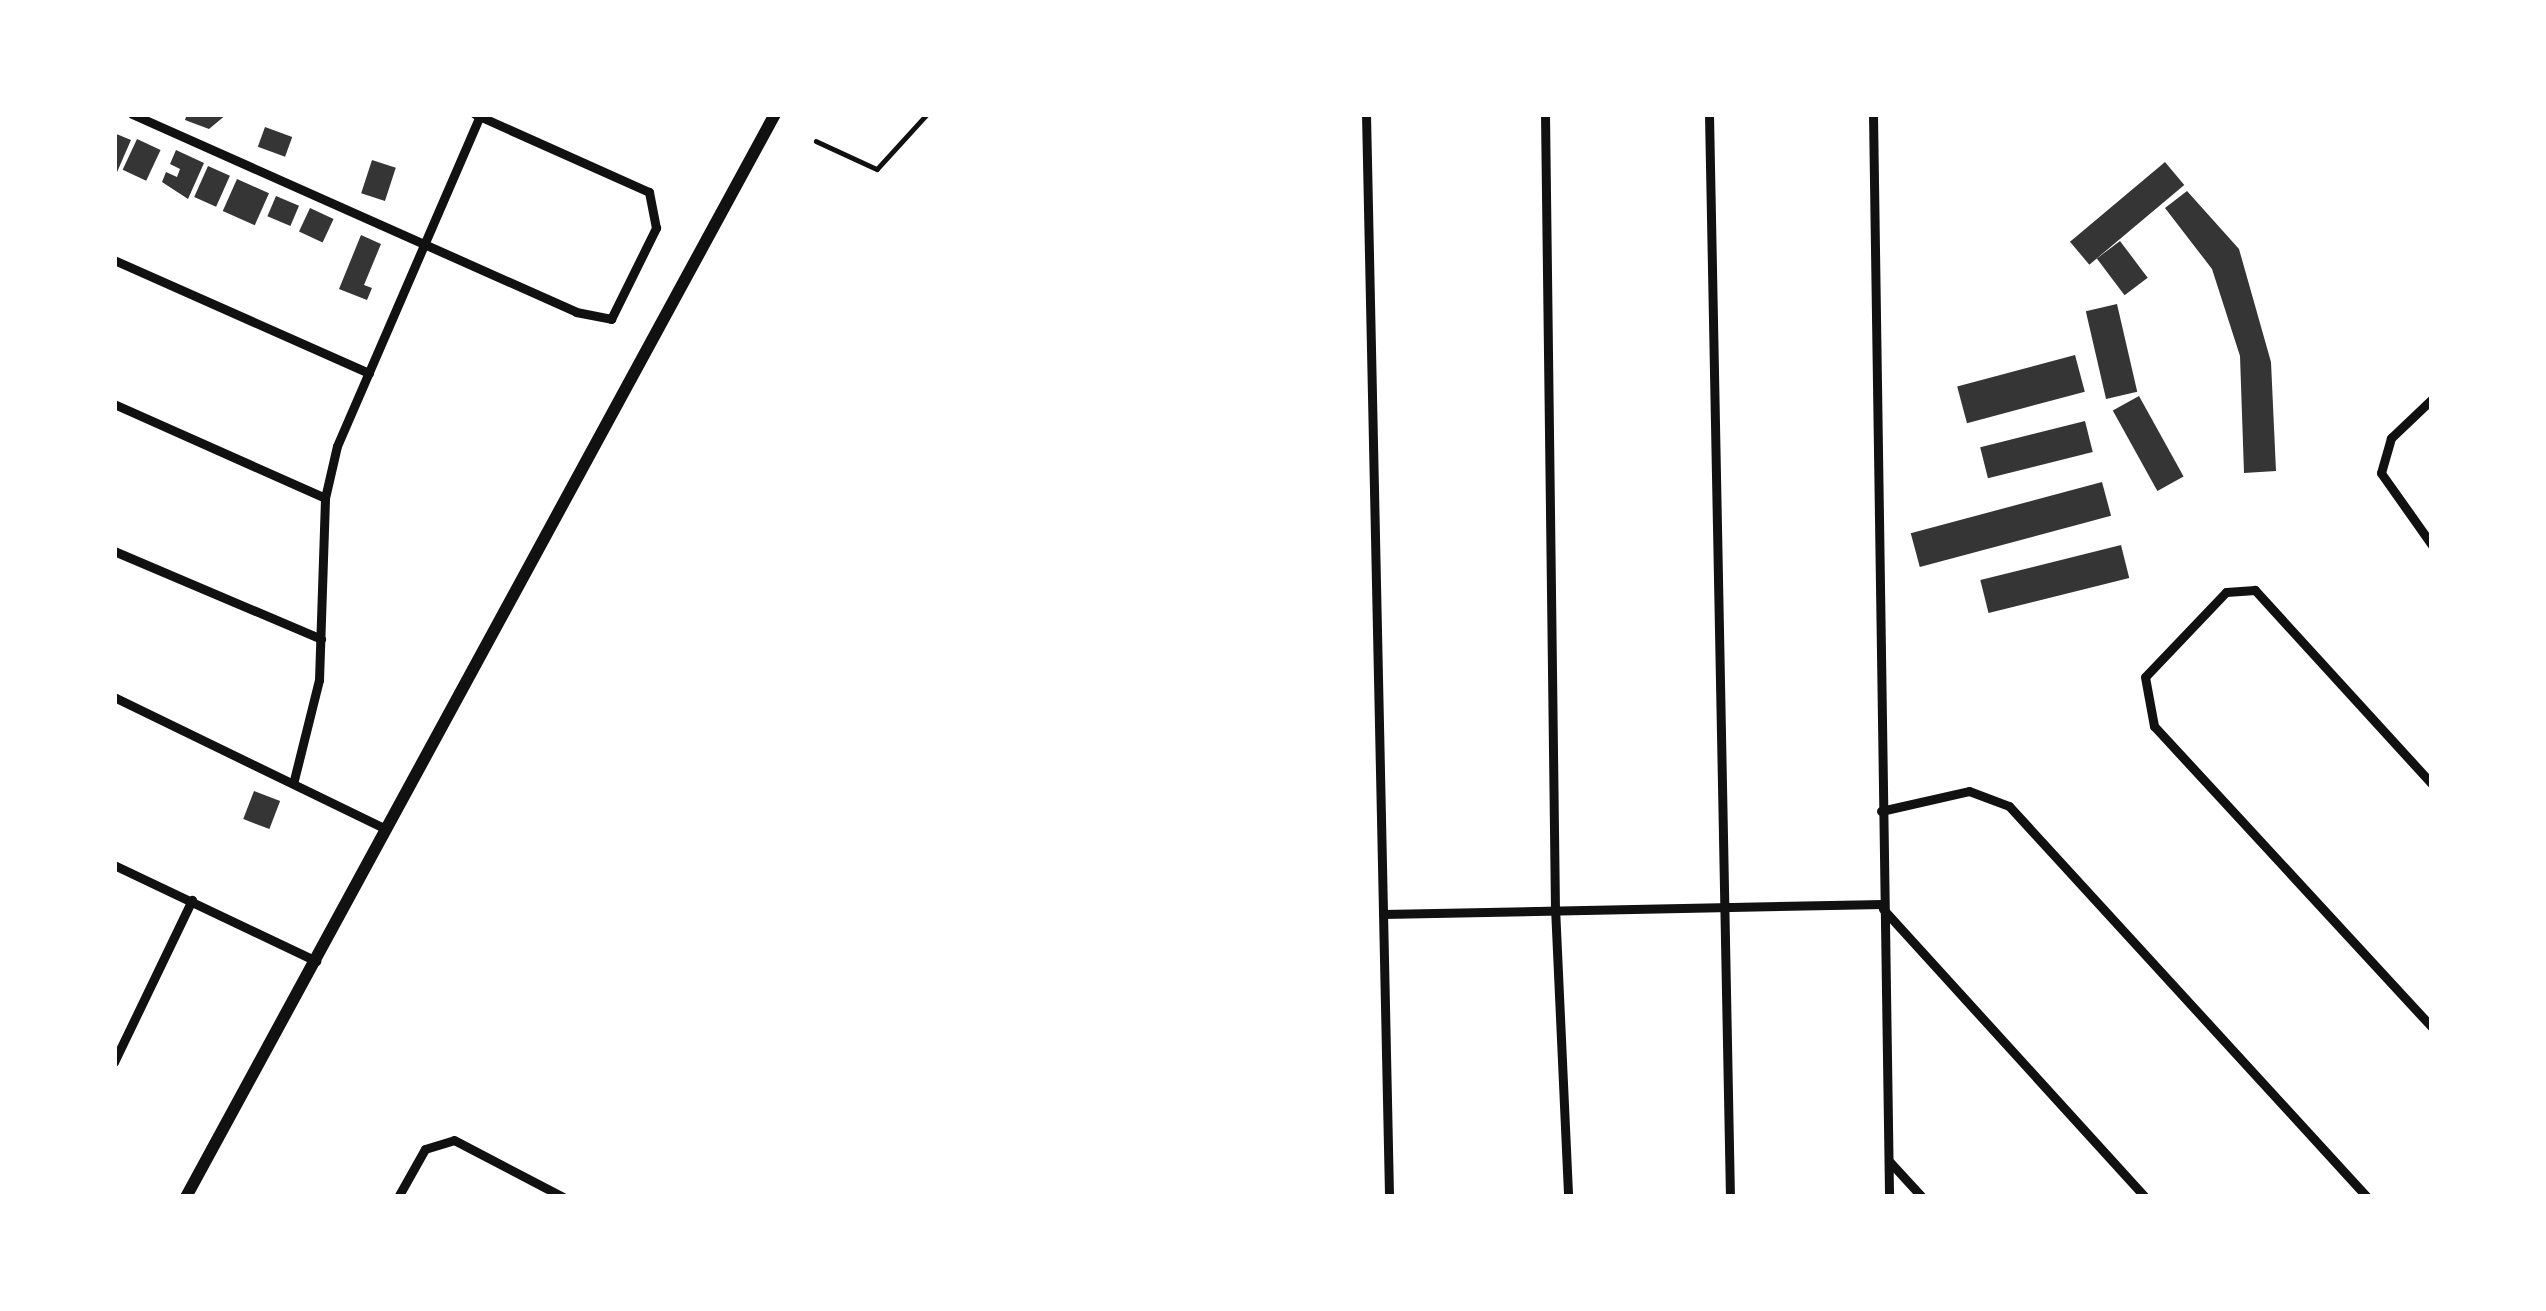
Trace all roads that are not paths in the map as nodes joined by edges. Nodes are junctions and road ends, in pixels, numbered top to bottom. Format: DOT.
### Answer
graph roads {
  1 [pos="132,114"];
  2 [pos="775,114"];
  3 [pos="927,114"];
  4 [pos="1366,114"];
  5 [pos="1545,114"];
  6 [pos="1709,114"];
  7 [pos="1874,114"];
  8 [pos="479,115"];
  9 [pos="816,141"];
  10 [pos="425,246"];
  11 [pos="114,260"];
  12 [pos="369,373"];
  13 [pos="2432,399"];
  14 [pos="114,404"];
  15 [pos="326,498"];
  16 [pos="2432,544"];
  17 [pos="114,551"];
  18 [pos="321,639"];
  19 [pos="114,697"];
  20 [pos="294,780"];
  21 [pos="2432,784"];
  22 [pos="1881,811"];
  23 [pos="384,828"];
  24 [pos="114,865"];
  25 [pos="192,900"];
  26 [pos="1725,906"];
  27 [pos="1883,906"];
  28 [pos="1556,907"];
  29 [pos="1383,914"];
  30 [pos="316,961"];
  31 [pos="2432,1027"];
  32 [pos="114,1062"];
  33 [pos="1888,1161"];
  34 [pos="186,1197"];
  35 [pos="398,1197"];
  36 [pos="562,1197"];
  37 [pos="1389,1197"];
  38 [pos="1568,1197"];
  39 [pos="1730,1197"];
  40 [pos="1889,1197"];
  41 [pos="1922,1197"];
  42 [pos="2145,1197"];
  43 [pos="2368,1197"];
  1 -- 10 [label="street"];
  2 -- 23 [label="street"];
  3 -- 9 [label="lane"];
  4 -- 29 [label="street"];
  5 -- 28 [label="street"];
  6 -- 26 [label="street"];
  7 -- 22 [label="street"];
  8 -- 10 [label="street"];
  8 -- 10 [label="street"];
  10 -- 12 [label="street"];
  11 -- 12 [label="street"];
  12 -- 15 [label="street"];
  13 -- 16 [label="street"];
  14 -- 15 [label="street"];
  15 -- 18 [label="street"];
  17 -- 18 [label="street"];
  18 -- 20 [label="street"];
  19 -- 20 [label="street"];
  20 -- 23 [label="street"];
  21 -- 31 [label="street"];
  22 -- 27 [label="street"];
  22 -- 43 [label="street"];
  23 -- 30 [label="street"];
  24 -- 25 [label="street"];
  25 -- 30 [label="street"];
  25 -- 32 [label="street"];
  26 -- 27 [label="street"];
  26 -- 28 [label="street"];
  26 -- 39 [label="street"];
  27 -- 33 [label="street"];
  27 -- 42 [label="street"];
  28 -- 29 [label="street"];
  28 -- 38 [label="street"];
  29 -- 37 [label="street"];
  30 -- 34 [label="street"];
  33 -- 40 [label="street"];
  33 -- 41 [label="street"];
  35 -- 36 [label="street"];
}
